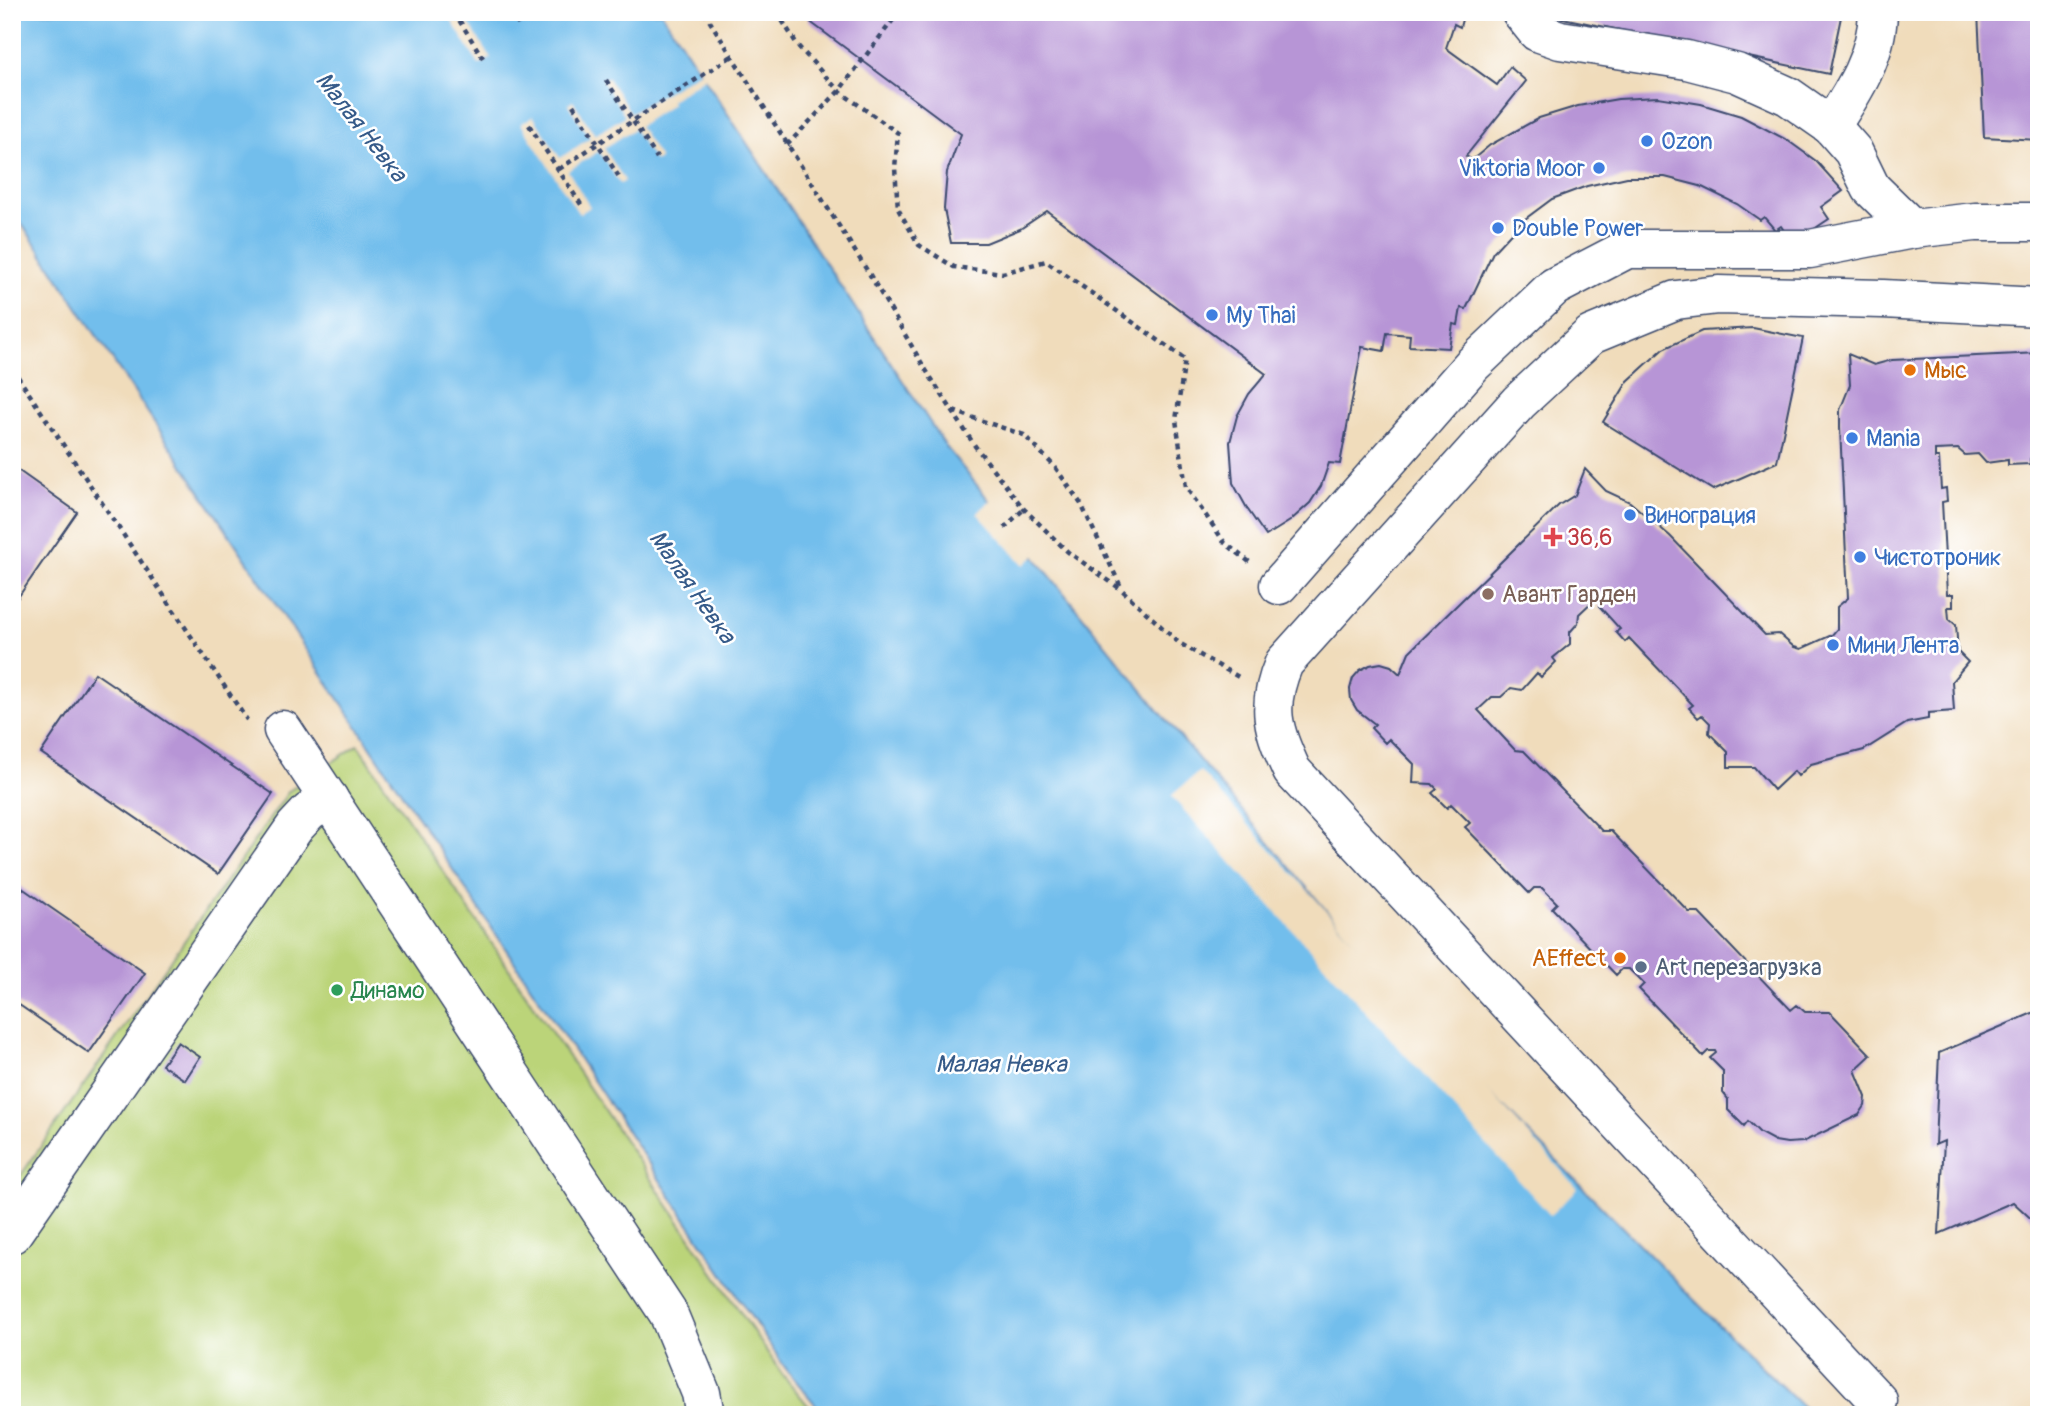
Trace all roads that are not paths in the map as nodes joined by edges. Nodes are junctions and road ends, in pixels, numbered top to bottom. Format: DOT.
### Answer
graph roads {
  1 [pos="1521,12"];
  2 [pos="1878,12"];
  3 [pos="1831,126"];
  4 [pos="2039,222"];
  5 [pos="1913,229"];
  6 [pos="2039,307"];
  7 [pos="1279,585"];
  8 [pos="283,730"];
  9 [pos="329,799"];
  10 [pos="12,1234"];
  11 [pos="1878,1401"];
  12 [pos="705,1415"];
  1 -- 3 [label="lane"];
  2 -- 3 [label="lane"];
  3 -- 5 [label="lane"];
  4 -- 5 [label="lane"];
  5 -- 7 [label="lane"];
  6 -- 11 [label="lane"];
  8 -- 9 [label="lane"];
  9 -- 10 [label="lane"];
  9 -- 12 [label="lane"];
}
